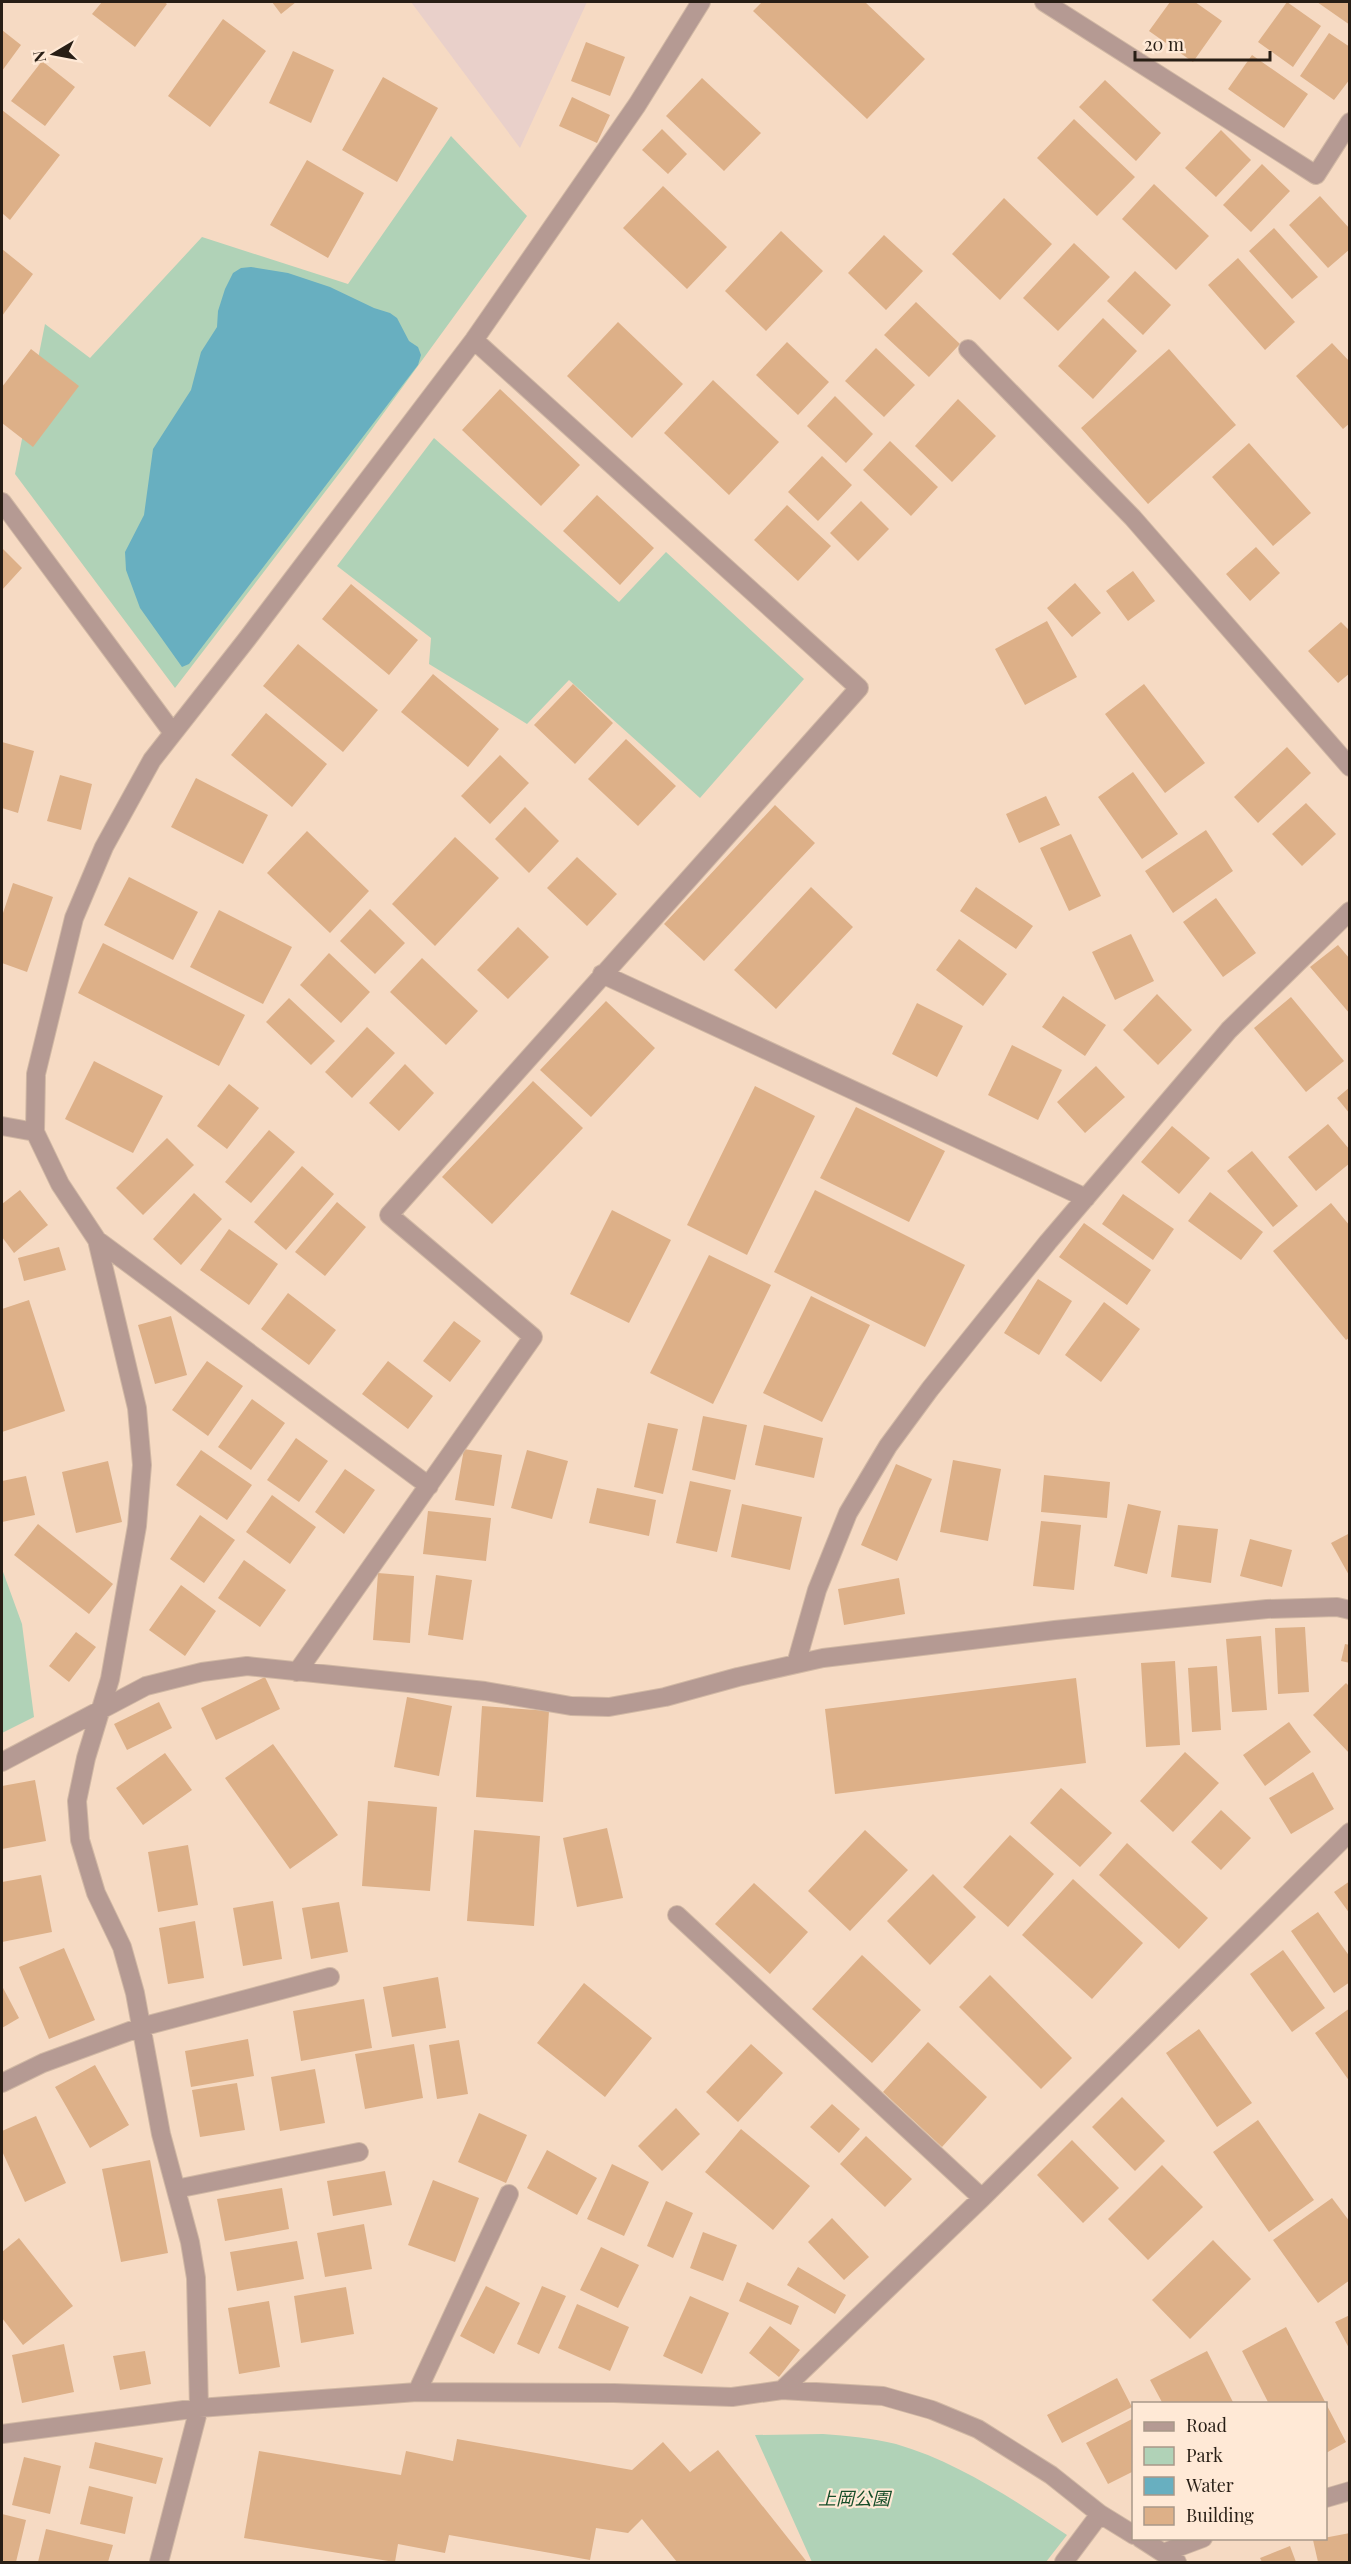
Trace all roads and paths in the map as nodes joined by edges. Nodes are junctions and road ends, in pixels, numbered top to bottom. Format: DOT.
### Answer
graph roads {
  1 [pos="701,2"];
  2 [pos="1044,2"];
  3 [pos="1350,122"];
  4 [pos="474,340"];
  5 [pos="968,349"];
  6 [pos="2,502"];
  7 [pos="173,733"];
  8 [pos="1350,767"];
  9 [pos="1350,911"];
  10 [pos="602,974"];
  11 [pos="2,1126"];
  12 [pos="35,1132"];
  13 [pos="1086,1198"];
  14 [pos="97,1240"];
  15 [pos="429,1486"];
  16 [pos="1350,1610"];
  17 [pos="796,1664"];
  18 [pos="297,1672"];
  19 [pos="99,1712"];
  20 [pos="2,1762"];
  21 [pos="1350,1832"];
  22 [pos="677,1915"];
  23 [pos="330,1977"];
  24 [pos="141,2027"];
  25 [pos="2,2083"];
  26 [pos="359,2152"];
  27 [pos="176,2189"];
  28 [pos="509,2194"];
  29 [pos="982,2198"];
  30 [pos="782,2390"];
  31 [pos="417,2392"];
  32 [pos="199,2408"];
  33 [pos="2,2434"];
  34 [pos="1350,2491"];
  35 [pos="1327,2498"];
  36 [pos="1100,2514"];
  37 [pos="1132,2534"];
  38 [pos="1143,2540"];
  39 [pos="1200,2540"];
  40 [pos="1170,2558"];
  41 [pos="159,2562"];
  42 [pos="1064,2562"];
  1 -- 4 [label="street"];
  2 -- 3 [label="street"];
  4 -- 7 [label="street"];
  4 -- 10 [label="street"];
  5 -- 8 [label="street"];
  6 -- 7 [label="street"];
  7 -- 12 [label="street"];
  9 -- 13 [label="street"];
  10 -- 13 [label="street"];
  10 -- 15 [label="street"];
  11 -- 12 [label="street"];
  12 -- 14 [label="street"];
  13 -- 17 [label="street"];
  14 -- 15 [label="street"];
  14 -- 19 [label="street"];
  15 -- 18 [label="street"];
  16 -- 17 [label="street"];
  17 -- 18 [label="street"];
  18 -- 19 [label="street"];
  19 -- 20 [label="street"];
  19 -- 24 [label="street"];
  21 -- 29 [label="street"];
  22 -- 29 [label="street"];
  23 -- 24 [label="street"];
  24 -- 25 [label="street"];
  24 -- 27 [label="street"];
  26 -- 27 [label="street"];
  27 -- 32 [label="street"];
  28 -- 31 [label="street"];
  29 -- 30 [label="street"];
  30 -- 31 [label="street"];
  30 -- 36 [label="street"];
  31 -- 32 [label="street"];
  32 -- 33 [label="street"];
  32 -- 41 [label="street"];
  34 -- 35 [label="street"];
  36 -- 37 [label="street"];
  36 -- 42 [label="street"];
  38 -- 40 [label="street"];
  39 -- 40 [label="street"];
}
